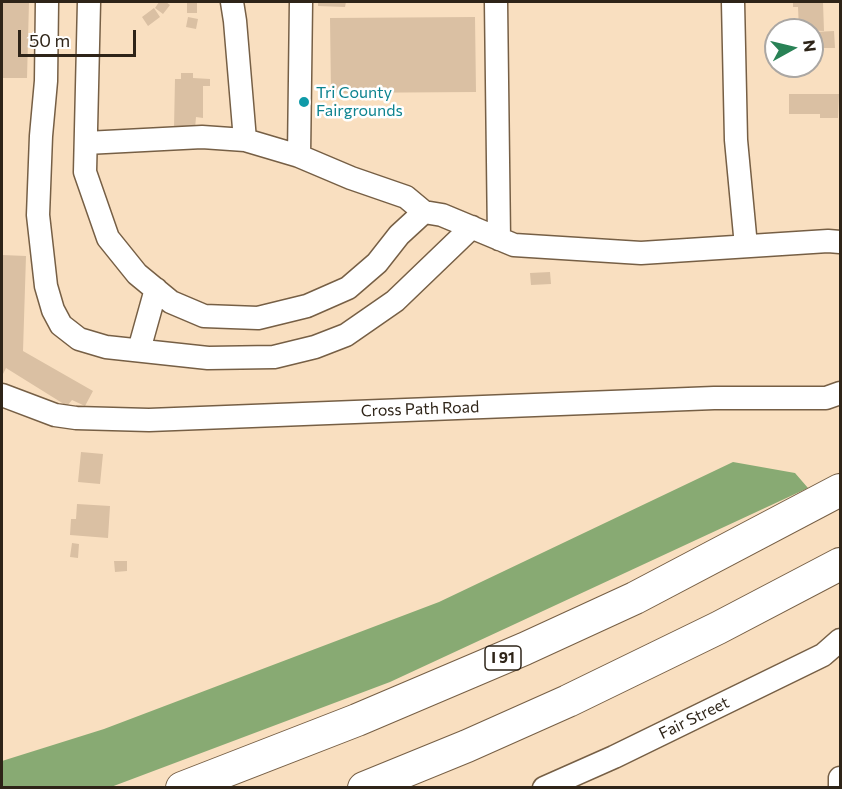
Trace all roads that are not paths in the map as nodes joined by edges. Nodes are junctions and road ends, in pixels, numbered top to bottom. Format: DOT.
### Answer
graph roads {
  1 [pos="47,2"];
  2 [pos="89,2"];
  3 [pos="232,2"];
  4 [pos="301,2"];
  5 [pos="496,2"];
  6 [pos="733,2"];
  7 [pos="245,140"];
  8 [pos="86,143"];
  9 [pos="299,156"];
  10 [pos="423,212"];
  11 [pos="472,227"];
  12 [pos="499,239"];
  13 [pos="840,242"];
  14 [pos="746,246"];
  15 [pos="156,289"];
  16 [pos="139,350"];
  17 [pos="840,393"];
  18 [pos="2,395"];
  19 [pos="840,490"];
  20 [pos="840,564"];
  21 [pos="840,640"];
  22 [pos="840,778"];
  23 [pos="182,788"];
  24 [pos="364,788"];
  25 [pos="544,788"];
  26 [pos="840,788"];
  1 -- 16 [label="street"];
  2 -- 8 [label="street"];
  3 -- 7 [label="street"];
  4 -- 9 [label="street"];
  5 -- 12 [label="street"];
  6 -- 14 [label="street"];
  7 -- 8 [label="street"];
  7 -- 9 [label="street"];
  8 -- 15 [label="street"];
  9 -- 10 [label="street"];
  10 -- 11 [label="street"];
  10 -- 15 [label="street"];
  11 -- 12 [label="street"];
  11 -- 16 [label="street"];
  12 -- 14 [label="street"];
  13 -- 14 [label="street"];
  15 -- 16 [label="street"];
  17 -- 18 [label="street, Cross Path Road"];
  19 -- 23 [label="highway, I 91"];
  20 -- 24 [label="highway"];
  21 -- 25 [label="street, Fair Street"];
  22 -- 26 [label="street"];
}
